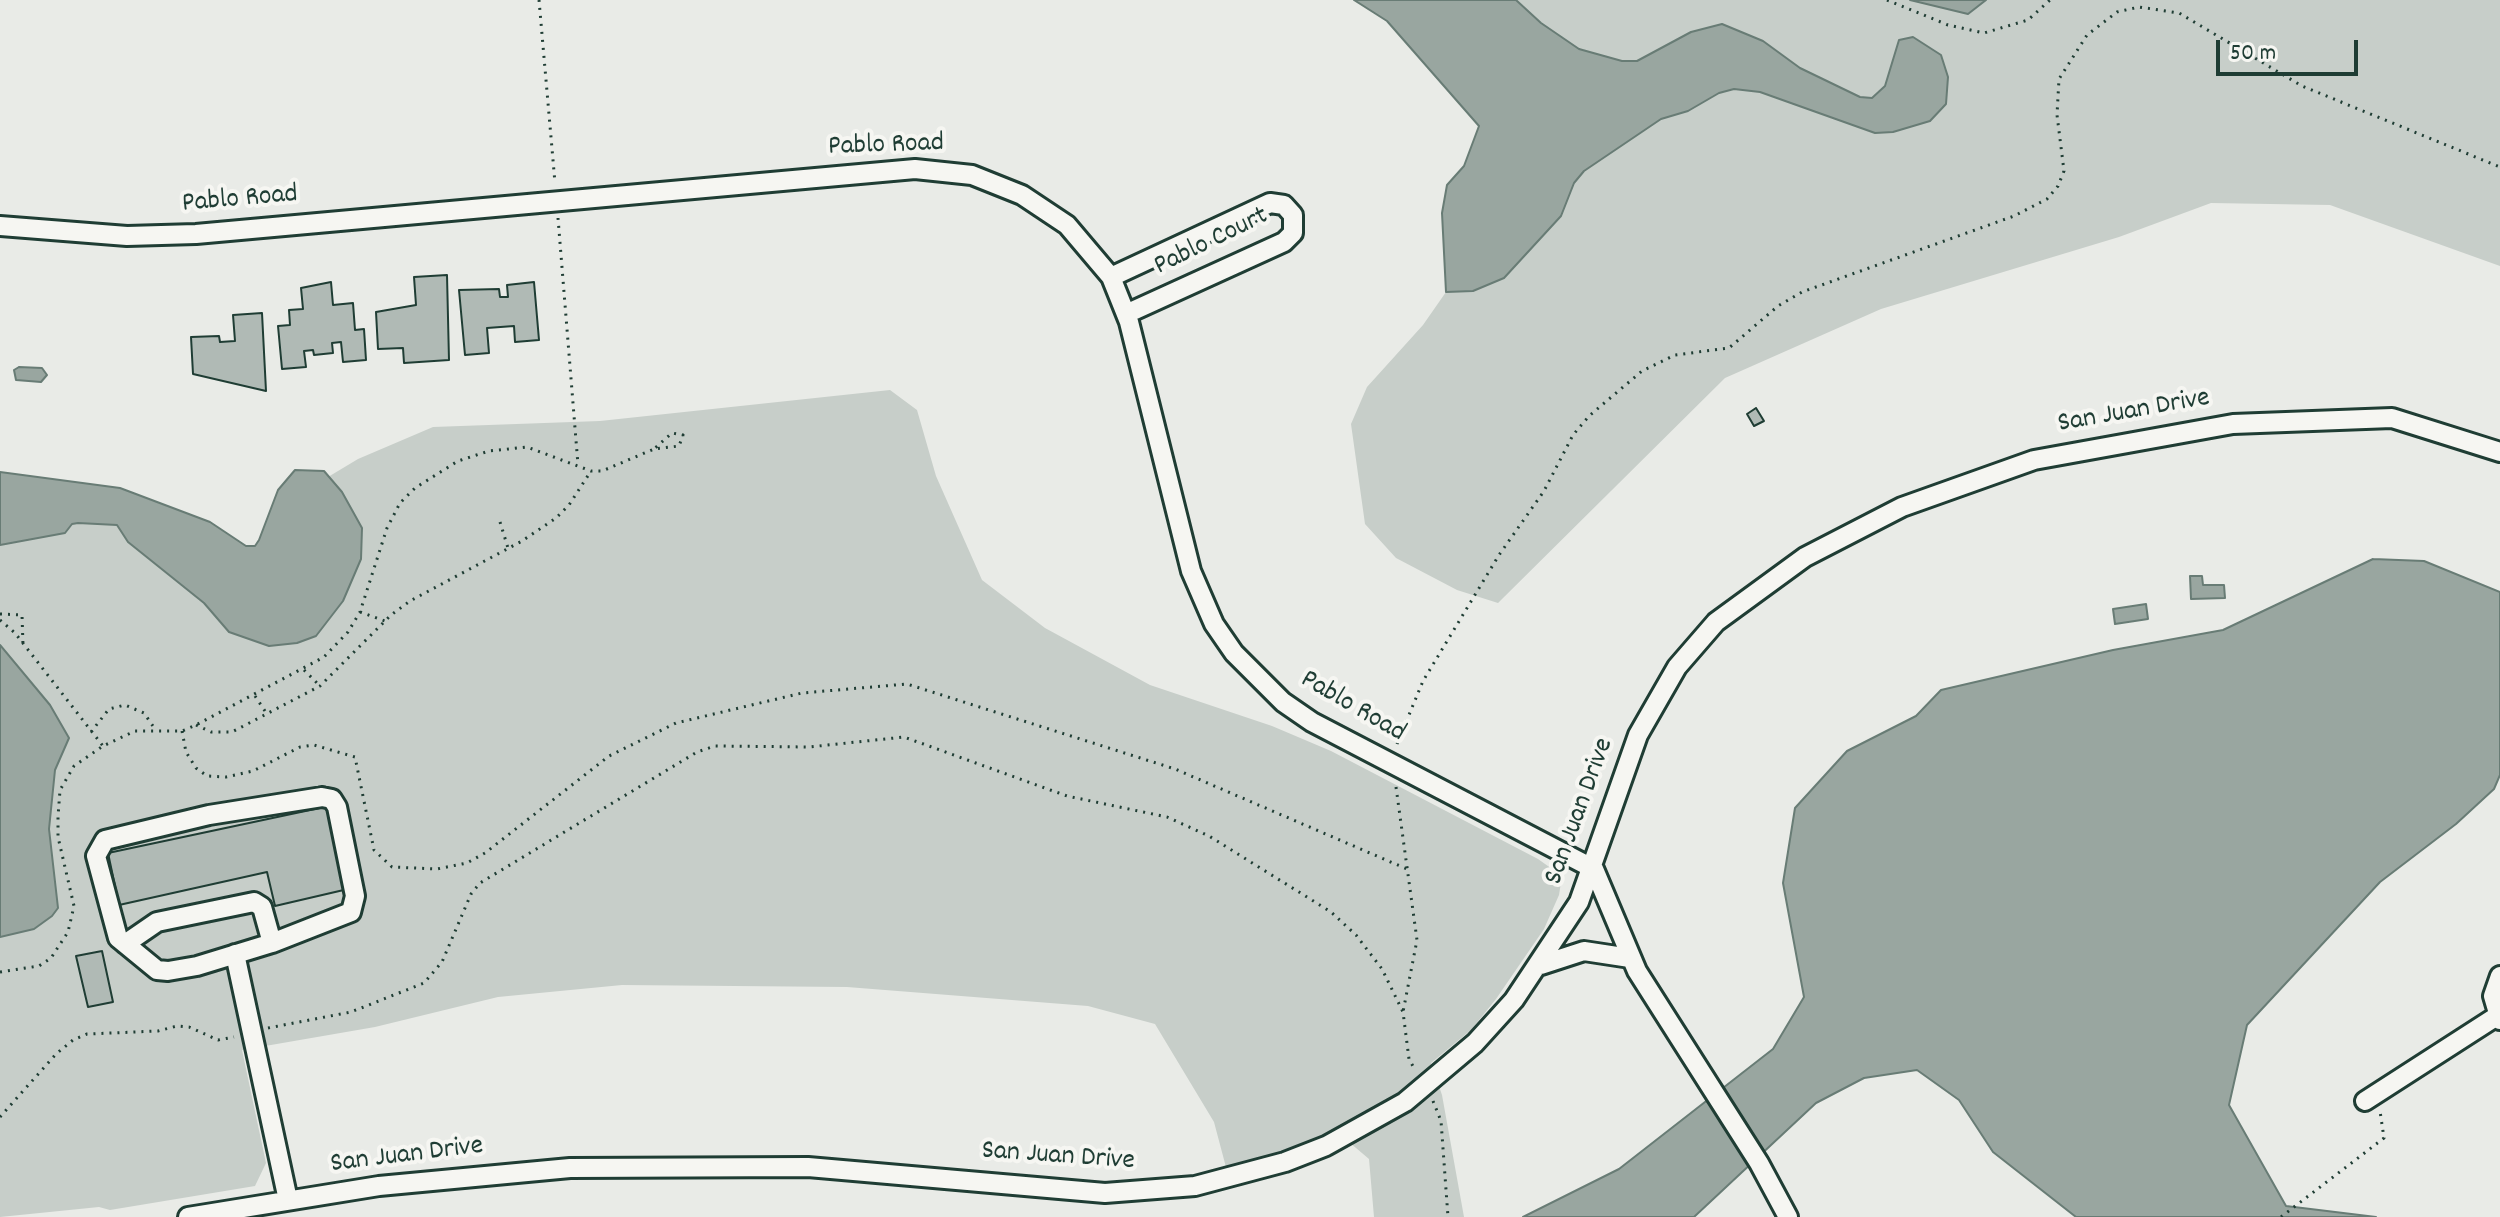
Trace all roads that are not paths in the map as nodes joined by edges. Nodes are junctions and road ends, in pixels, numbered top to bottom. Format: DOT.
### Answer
graph roads {
  1 [pos="0,226"];
  2 [pos="1111,277"];
  3 [pos="1126,314"];
  4 [pos="2500,452"];
  5 [pos="1594,869"];
  6 [pos="272,943"];
  7 [pos="125,944"];
  8 [pos="235,954"];
  9 [pos="1630,958"];
  10 [pos="1541,965"];
  11 [pos="2500,976"];
  12 [pos="2498,1018"];
  13 [pos="2371,1097"];
  14 [pos="288,1200"];
  15 [pos="188,1217"];
  16 [pos="1788,1217"];
  1 -- 2 [label="street, Pablo Road"];
  2 -- 3 [label="street, Pablo Road"];
  2 -- 3 [label="street, Pablo Court"];
  3 -- 5 [label="street, Pablo Road"];
  4 -- 5 [label="street, San Juan Drive"];
  5 -- 9 [label="street"];
  5 -- 10 [label="street, San Juan Drive"];
  6 -- 7 [label="street"];
  6 -- 7 [label="street"];
  6 -- 8 [label="street"];
  7 -- 8 [label="street"];
  8 -- 14 [label="street"];
  9 -- 10 [label="street"];
  9 -- 16 [label="street"];
  10 -- 14 [label="street, San Juan Drive"];
  11 -- 12 [label="street"];
  12 -- 13 [label="street"];
  14 -- 15 [label="street, San Juan Drive"];
}
